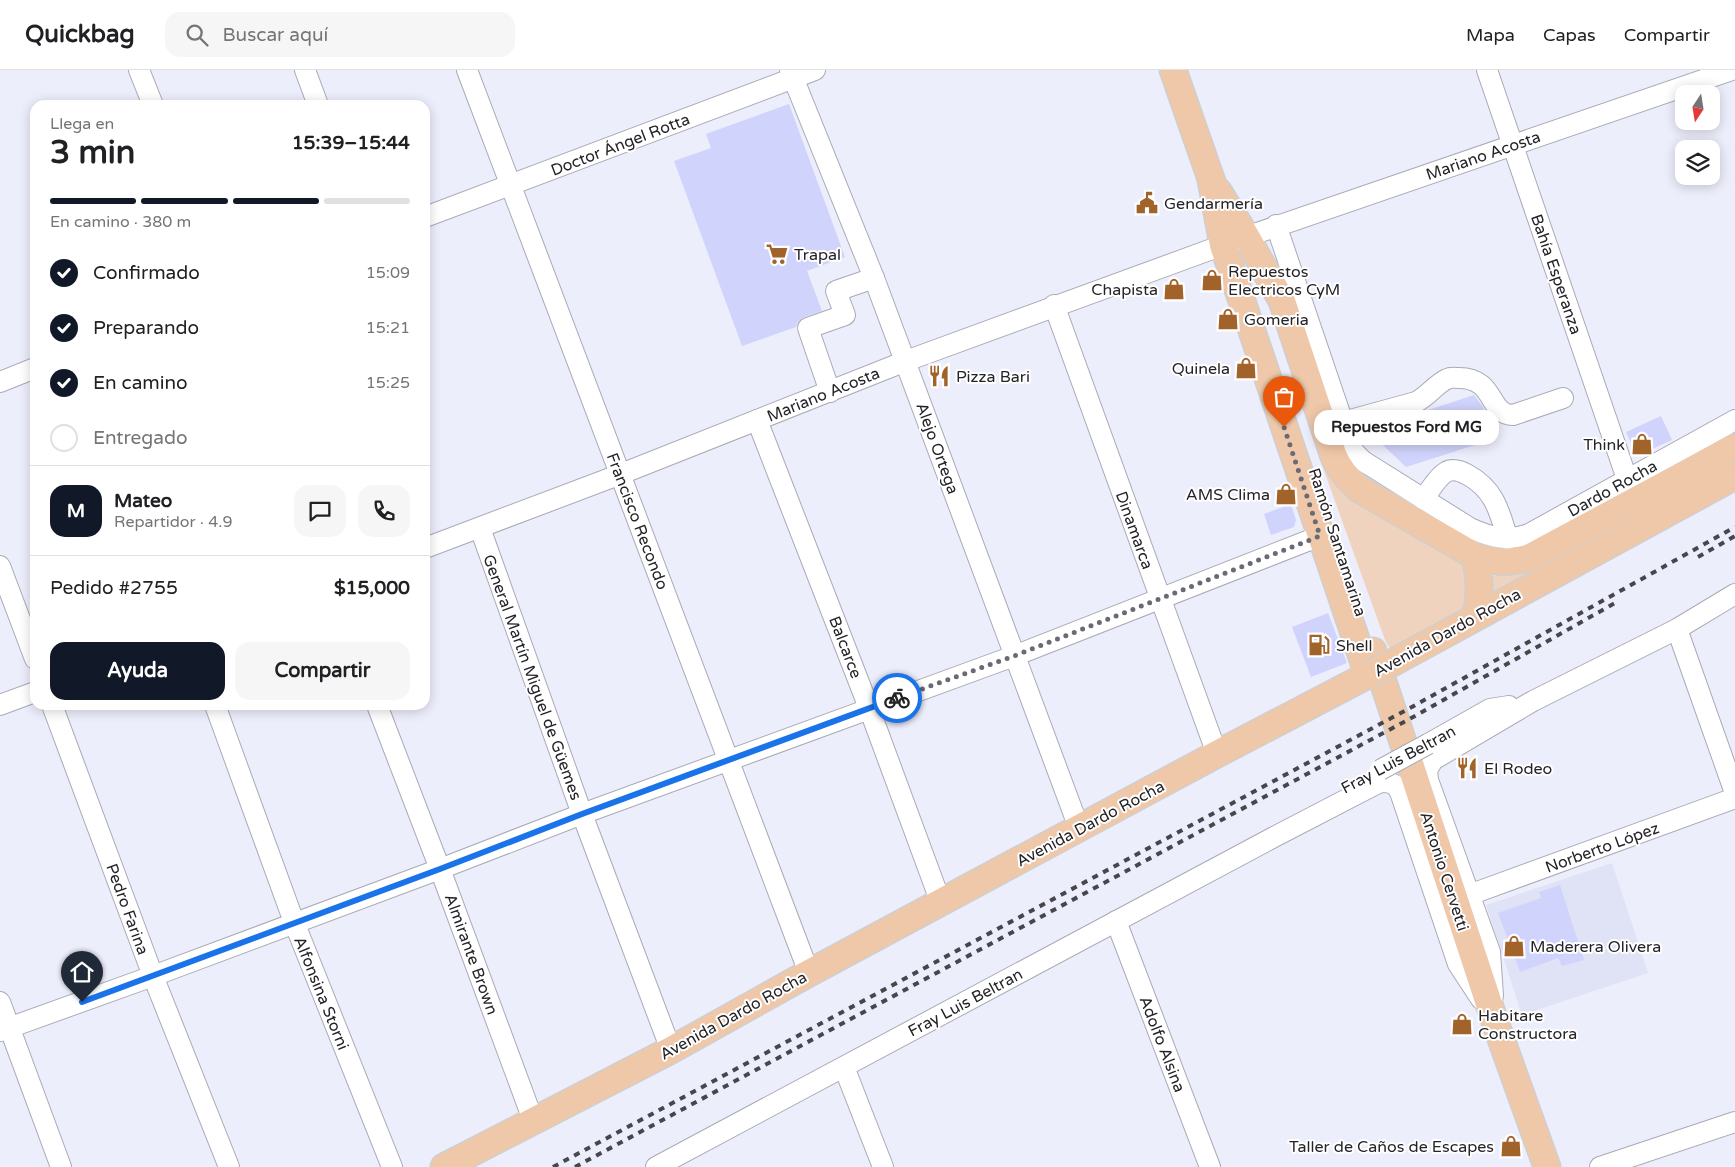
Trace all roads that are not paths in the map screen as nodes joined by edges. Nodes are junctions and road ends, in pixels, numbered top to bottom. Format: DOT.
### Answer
graph roads {
  1 [pos="139,70"];
  2 [pos="305,70"];
  3 [pos="467,70"];
  4 [pos="815,70"];
  5 [pos="1173,70"];
  6 [pos="1486,70"];
  7 [pos="1732,70"];
  8 [pos="792,74"];
  9 [pos="151,100"];
  10 [pos="316,100"];
  11 [pos="1513,145"];
  12 [pos="510,185"];
  13 [pos="430,215"];
  14 [pos="1276,225"];
  15 [pos="1234,240"];
  16 [pos="874,278"];
  17 [pos="1054,305"];
  18 [pos="906,361"];
  19 [pos="30,370"];
  20 [pos="0,382"];
  21 [pos="830,392"];
  22 [pos="1563,398"];
  23 [pos="757,420"];
  24 [pos="1735,420"];
  25 [pos="1343,422"];
  26 [pos="1735,447"];
  27 [pos="621,474"];
  28 [pos="1735,476"];
  29 [pos="1627,479"];
  30 [pos="1423,499"];
  31 [pos="480,528"];
  32 [pos="1320,536"];
  33 [pos="1508,539"];
  34 [pos="1480,545"];
  35 [pos="430,546"];
  36 [pos="0,566"];
  37 [pos="1735,594"];
  38 [pos="1160,599"];
  39 [pos="1476,616"];
  40 [pos="1678,629"];
  41 [pos="30,646"];
  42 [pos="1014,656"];
  43 [pos="1368,675"];
  44 [pos="30,694"];
  45 [pos="0,705"];
  46 [pos="869,708"];
  47 [pos="54,710"];
  48 [pos="217,710"];
  49 [pos="379,710"];
  50 [pos="1395,721"];
  51 [pos="1430,752"];
  52 [pos="1217,754"];
  53 [pos="728,761"];
  54 [pos="1385,776"];
  55 [pos="1735,793"];
  56 [pos="1735,798"];
  57 [pos="582,814"];
  58 [pos="1079,828"];
  59 [pos="440,869"];
  60 [pos="1469,895"];
  61 [pos="941,903"];
  62 [pos="1116,921"];
  63 [pos="294,922"];
  64 [pos="809,973"];
  65 [pos="153,976"];
  66 [pos="0,1002"];
  67 [pos="1495,1022"];
  68 [pos="5,1029"];
  69 [pos="671,1050"];
  70 [pos="844,1067"];
  71 [pos="533,1120"];
  72 [pos="1735,1122"];
  73 [pos="61,1167"];
  74 [pos="229,1167"];
  75 [pos="392,1167"];
  76 [pos="444,1167"];
  77 [pos="656,1167"];
  78 [pos="882,1167"];
  79 [pos="1210,1167"];
  80 [pos="1547,1167"];
  81 [pos="1600,1167"];
  1 -- 9 [label="street"];
  2 -- 10 [label="street"];
  3 -- 12 [label="street, Francisco Recondo"];
  4 -- 8 [label="street, Doctor Ángel Rotta"];
  5 -- 15 [label="main road, Ramón Santamarina"];
  6 -- 11 [label="street, Bahía Esperanza"];
  7 -- 11 [label="street, Mariano Acosta"];
  8 -- 12 [label="street, Doctor Ángel Rotta"];
  8 -- 16 [label="street, Alejo Ortega"];
  11 -- 14 [label="street, Mariano Acosta"];
  11 -- 29 [label="street, Bahía Esperanza"];
  12 -- 13 [label="street, Doctor Ángel Rotta"];
  12 -- 27 [label="street, Francisco Recondo"];
  14 -- 15 [label="street, Mariano Acosta"];
  14 -- 25 [label="street"];
  15 -- 17 [label="street, Mariano Acosta"];
  15 -- 32 [label="main road, Ramón Santamarina"];
  15 -- 34 [label="main road, Ramón Santamarina"];
  15 -- 50 [label="main road, Ramón Santamarina"];
  16 -- 18 [label="street, Alejo Ortega"];
  16 -- 21 [label="street"];
  17 -- 18 [label="street, Mariano Acosta"];
  17 -- 38 [label="street, Dinamarca"];
  18 -- 21 [label="street, Mariano Acosta"];
  18 -- 42 [label="street, Alejo Ortega"];
  19 -- 20 [label="street"];
  21 -- 23 [label="street, Mariano Acosta"];
  22 -- 25 [label="street"];
  23 -- 27 [label="street, Mariano Acosta"];
  23 -- 46 [label="street, Balcarce"];
  24 -- 29 [label="street, Dardo Rocha"];
  25 -- 30 [label="street"];
  26 -- 34 [label="main road, Avenida Dardo Rocha"];
  27 -- 31 [label="street, Mariano Acosta"];
  27 -- 53 [label="street, Francisco Recondo"];
  28 -- 39 [label="main road, Avenida Dardo Rocha"];
  29 -- 33 [label="street, Dardo Rocha"];
  30 -- 33 [label="street"];
  30 -- 34 [label="street"];
  31 -- 35 [label="street, Mariano Acosta"];
  31 -- 57 [label="street, General Martín Miguel de Güemes"];
  32 -- 38 [label="street"];
  32 -- 43 [label="main road, Ramón Santamarina"];
  33 -- 34 [label="street, Dardo Rocha"];
  34 -- 39 [label="main road"];
  36 -- 41 [label="street"];
  37 -- 40 [label="street, Fray Luis Beltran"];
  38 -- 42 [label="street"];
  38 -- 52 [label="street, Dinamarca"];
  39 -- 43 [label="main road, Avenida Dardo Rocha, bridge"];
  40 -- 51 [label="street, Fray Luis Beltran"];
  40 -- 55 [label="street"];
  42 -- 46 [label="street"];
  42 -- 58 [label="street, Alejo Ortega"];
  43 -- 52 [label="main road, Avenida Dardo Rocha"];
  44 -- 45 [label="street"];
  46 -- 53 [label="street"];
  46 -- 61 [label="street, Balcarce"];
  47 -- 65 [label="street, Pedro Farina"];
  48 -- 63 [label="street, Alfonsina Storni"];
  49 -- 59 [label="street, Almirante Brown"];
  50 -- 67 [label="main road, Antonio Cervetti"];
  51 -- 54 [label="street, Fray Luis Beltran, bridge"];
  51 -- 60 [label="street, Antonio Cervetti"];
  52 -- 58 [label="main road, Avenida Dardo Rocha"];
  53 -- 57 [label="street"];
  53 -- 64 [label="street, Francisco Recondo"];
  54 -- 62 [label="street, Fray Luis Beltran"];
  54 -- 67 [label="street, Antonio Cervetti"];
  56 -- 60 [label="street, Norberto López"];
  57 -- 59 [label="street"];
  57 -- 69 [label="street, General Martín Miguel de Güemes"];
  58 -- 61 [label="main road, Avenida Dardo Rocha"];
  59 -- 63 [label="street"];
  59 -- 71 [label="street, Almirante Brown"];
  60 -- 67 [label="street, Antonio Cervetti"];
  61 -- 64 [label="main road, Avenida Dardo Rocha"];
  62 -- 70 [label="street, Fray Luis Beltran"];
  62 -- 79 [label="street, Adolfo Alsina"];
  63 -- 65 [label="street"];
  63 -- 75 [label="street, Alfonsina Storni"];
  64 -- 69 [label="main road, Avenida Dardo Rocha"];
  65 -- 68 [label="street"];
  65 -- 74 [label="street, Pedro Farina"];
  66 -- 68 [label="street"];
  67 -- 80 [label="main road, Antonio Cervetti"];
  68 -- 73 [label="street"];
  69 -- 71 [label="main road, Avenida Dardo Rocha"];
  70 -- 77 [label="street, Fray Luis Beltran"];
  70 -- 78 [label="street"];
  71 -- 76 [label="main road, Avenida Dardo Rocha"];
  72 -- 81 [label="street"];
}
